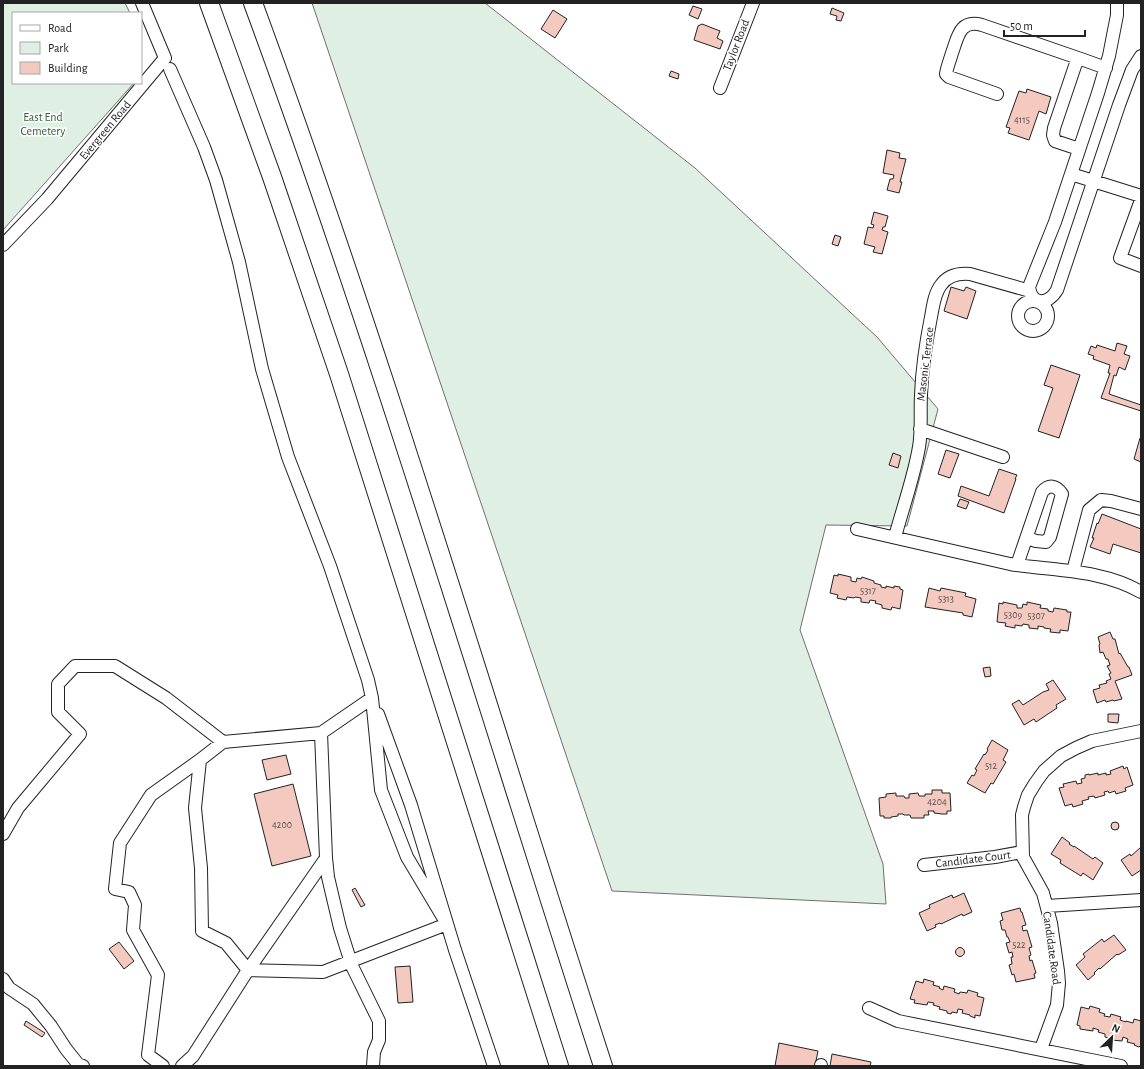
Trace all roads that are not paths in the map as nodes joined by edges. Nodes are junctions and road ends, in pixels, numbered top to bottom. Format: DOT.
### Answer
graph roads {
  1 [pos="142,3"];
  2 [pos="209,3"];
  3 [pos="253,3"];
  4 [pos="753,3"];
  5 [pos="1117,3"];
  6 [pos="1141,56"];
  7 [pos="1081,60"];
  8 [pos="1106,68"];
  9 [pos="170,69"];
  10 [pos="720,88"];
  11 [pos="997,94"];
  12 [pos="1079,149"];
  13 [pos="1071,174"];
  14 [pos="1094,180"];
  15 [pos="1141,196"];
  16 [pos="1141,200"];
  17 [pos="3,245"];
  18 [pos="1141,266"];
  19 [pos="1030,291"];
  20 [pos="920,429"];
  21 [pos="1003,457"];
  22 [pos="1141,509"];
  23 [pos="857,529"];
  24 [pos="895,537"];
  25 [pos="1027,538"];
  26 [pos="1017,565"];
  27 [pos="1073,571"];
  28 [pos="1141,592"];
  29 [pos="372,698"];
  30 [pos="1141,731"];
  31 [pos="321,733"];
  32 [pos="223,742"];
  33 [pos="200,760"];
  34 [pos="3,834"];
  35 [pos="1022,852"];
  36 [pos="326,858"];
  37 [pos="924,865"];
  38 [pos="1141,900"];
  39 [pos="1047,906"];
  40 [pos="447,924"];
  41 [pos="351,961"];
  42 [pos="248,970"];
  43 [pos="3,979"];
  44 [pos="869,1008"];
  45 [pos="1041,1049"];
  46 [pos="83,1066"];
  47 [pos="163,1066"];
  48 [pos="182,1066"];
  49 [pos="373,1066"];
  50 [pos="494,1066"];
  51 [pos="559,1066"];
  52 [pos="603,1066"];
  53 [pos="1121,1066"];
  1 -- 17 [label="street, Evergreen Road"];
  2 -- 51 [label="highway"];
  3 -- 52 [label="highway"];
  4 -- 10 [label="street, Taylor Road"];
  5 -- 8 [label="street"];
  6 -- 14 [label="street"];
  7 -- 8 [label="street"];
  7 -- 11 [label="street"];
  7 -- 12 [label="street"];
  8 -- 12 [label="street"];
  9 -- 29 [label="street"];
  12 -- 13 [label="street"];
  13 -- 14 [label="street"];
  13 -- 19 [label="street"];
  14 -- 15 [label="street"];
  14 -- 19 [label="street"];
  16 -- 18 [label="street"];
  19 -- 20 [label="street, Masonic Terrace"];
  20 -- 21 [label="street"];
  20 -- 24 [label="street, Masonic Terrace"];
  22 -- 27 [label="street"];
  23 -- 24 [label="street"];
  24 -- 26 [label="street"];
  25 -- 26 [label="street"];
  26 -- 27 [label="street"];
  27 -- 28 [label="street"];
  29 -- 31 [label="street"];
  29 -- 40 [label="street"];
  29 -- 40 [label="street"];
  30 -- 35 [label="street, Candidate Road"];
  31 -- 32 [label="street"];
  31 -- 36 [label="street"];
  32 -- 33 [label="street"];
  32 -- 34 [label="street"];
  33 -- 42 [label="street"];
  33 -- 47 [label="street"];
  35 -- 37 [label="street, Candidate Court"];
  35 -- 39 [label="street, Candidate Road"];
  36 -- 41 [label="street"];
  36 -- 42 [label="street"];
  38 -- 39 [label="street"];
  39 -- 45 [label="street, Candidate Road"];
  40 -- 41 [label="street"];
  40 -- 50 [label="street"];
  41 -- 42 [label="street"];
  41 -- 49 [label="street"];
  42 -- 48 [label="street"];
  43 -- 46 [label="street"];
  44 -- 45 [label="street"];
  45 -- 53 [label="street"];
}
